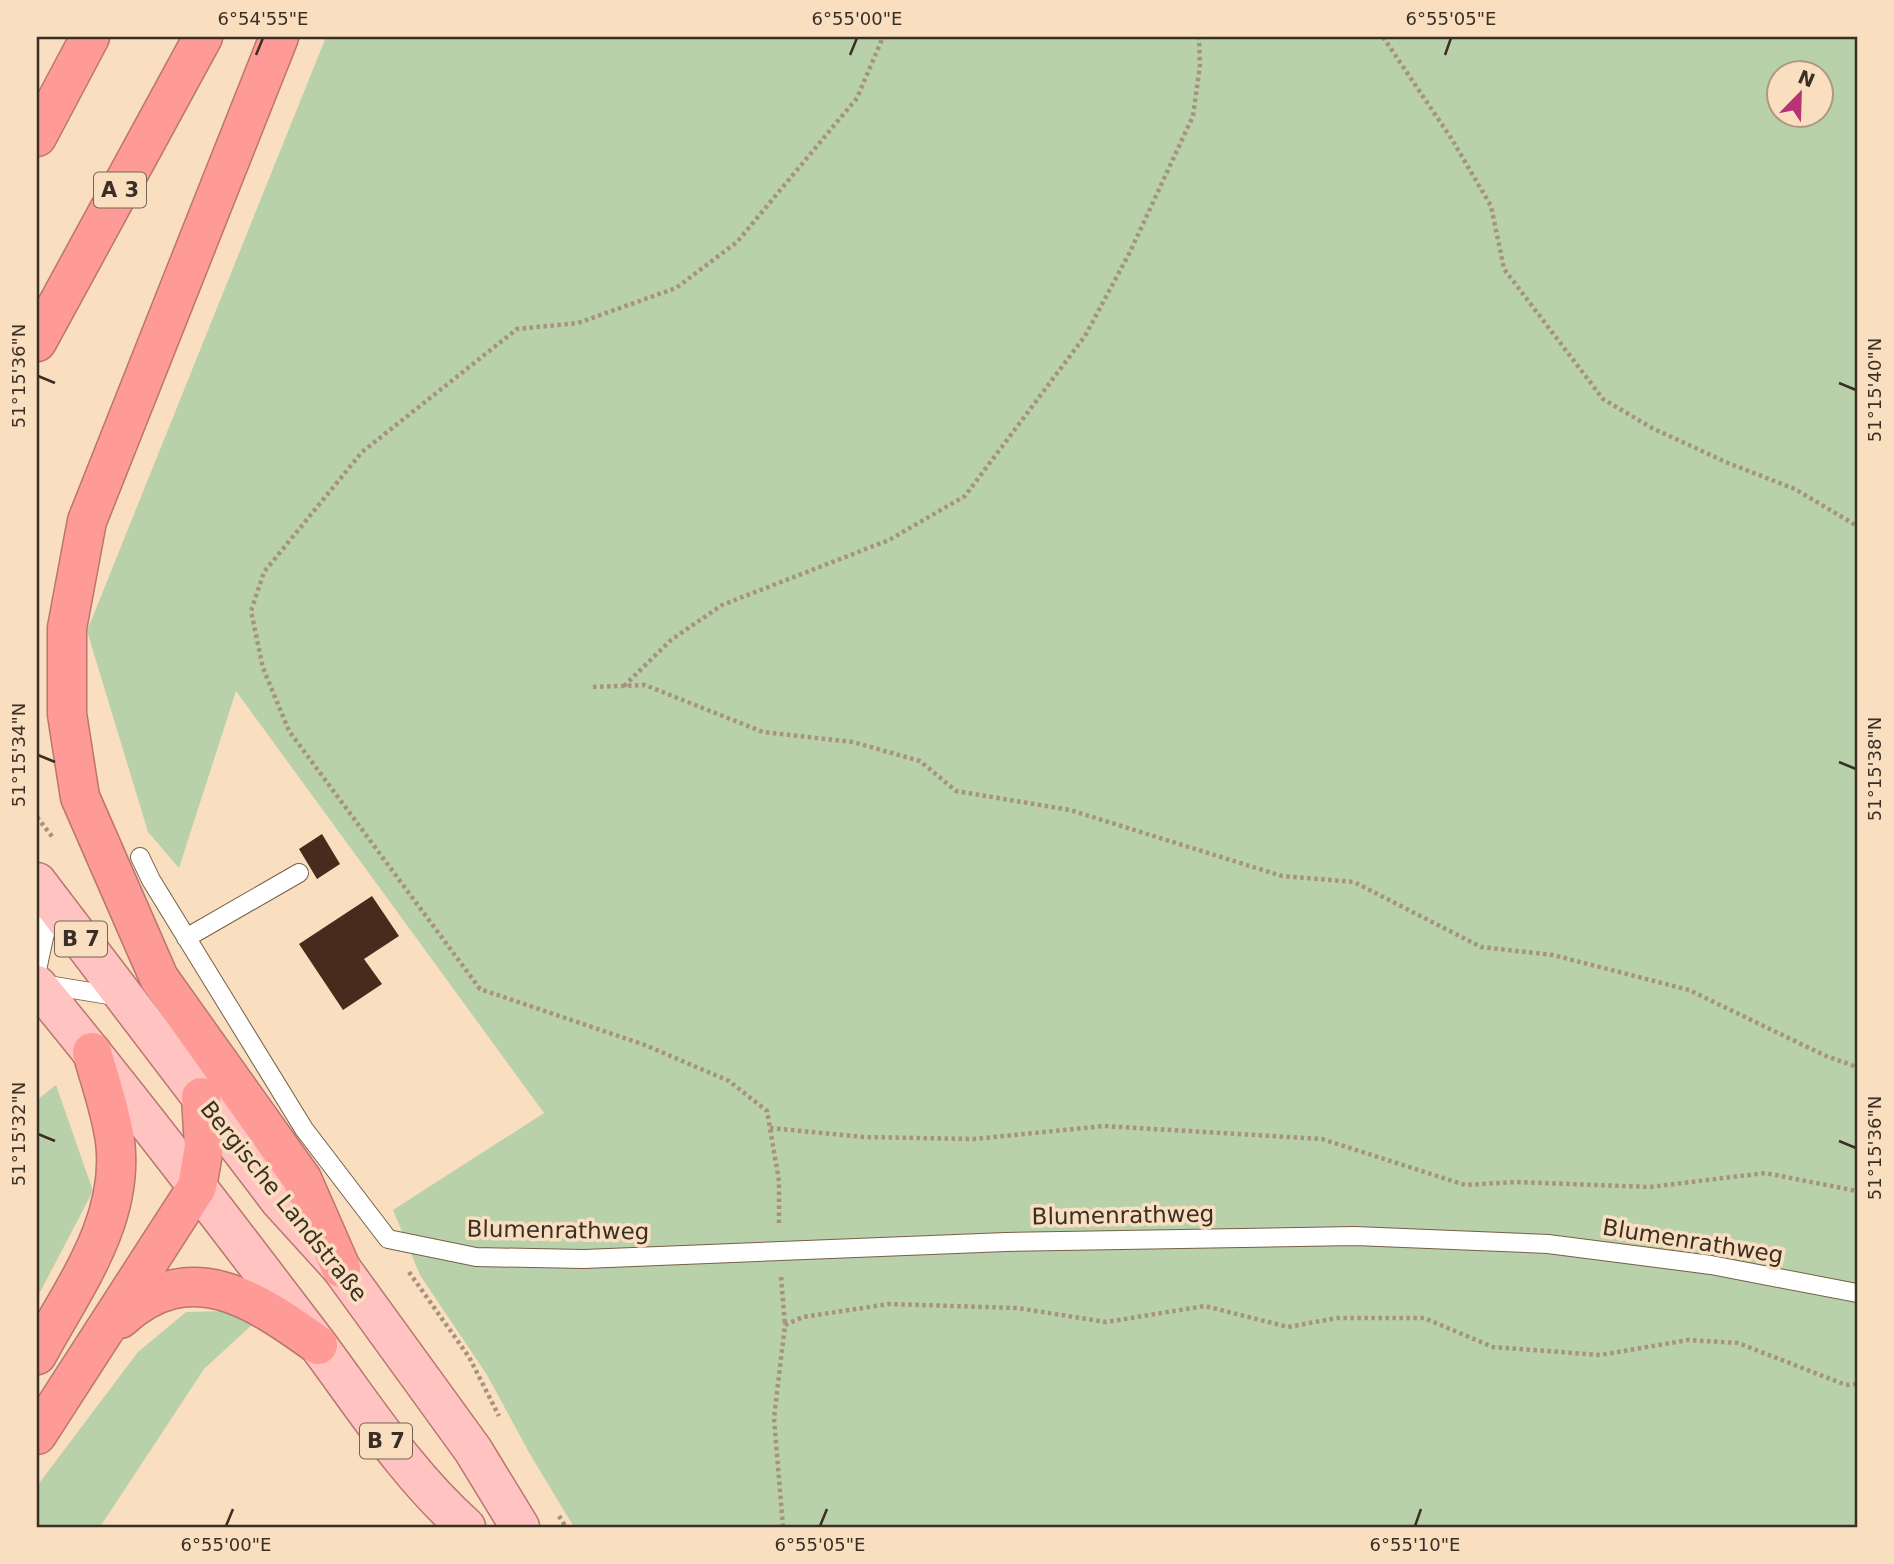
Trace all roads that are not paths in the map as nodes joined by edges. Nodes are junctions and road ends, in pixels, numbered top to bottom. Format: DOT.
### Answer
graph roads {
  1 [pos="90,37"];
  2 [pos="203,37"];
  3 [pos="279,37"];
  4 [pos="37,137"];
  5 [pos="37,342"];
  6 [pos="141,857"];
  7 [pos="299,873"];
  8 [pos="44,891"];
  9 [pos="186,938"];
  10 [pos="37,970"];
  11 [pos="37,984"];
  12 [pos="124,998"];
  13 [pos="92,1052"];
  14 [pos="201,1097"];
  15 [pos="197,1187"];
  16 [pos="341,1268"];
  17 [pos="1857,1293"];
  18 [pos="103,1334"];
  19 [pos="318,1345"];
  20 [pos="37,1355"];
  21 [pos="37,1435"];
  22 [pos="466,1527"];
  23 [pos="520,1527"];
  1 -- 4 [label="highway"];
  2 -- 5 [label="highway, A 3"];
  3 -- 16 [label="highway"];
  6 -- 9 [label="lane"];
  7 -- 9 [label="lane"];
  8 -- 10 [label="lane"];
  8 -- 12 [label="main road, Bergische Landstraße / B 7"];
  9 -- 17 [label="lane, Blumenrathweg"];
  11 -- 12 [label="lane"];
  11 -- 13 [label="main road, B 7"];
  12 -- 14 [label="main road, Bergische Landstraße / B 7"];
  13 -- 15 [label="main road, B 7"];
  13 -- 20 [label="highway"];
  14 -- 15 [label="highway"];
  14 -- 16 [label="main road, Bergische Landstraße / B 7"];
  15 -- 18 [label="highway"];
  15 -- 19 [label="main road, B 7"];
  16 -- 23 [label="main road, Bergische Landstraße / B 7"];
  18 -- 19 [label="highway"];
  18 -- 21 [label="highway"];
  19 -- 22 [label="main road, B 7"];
}
